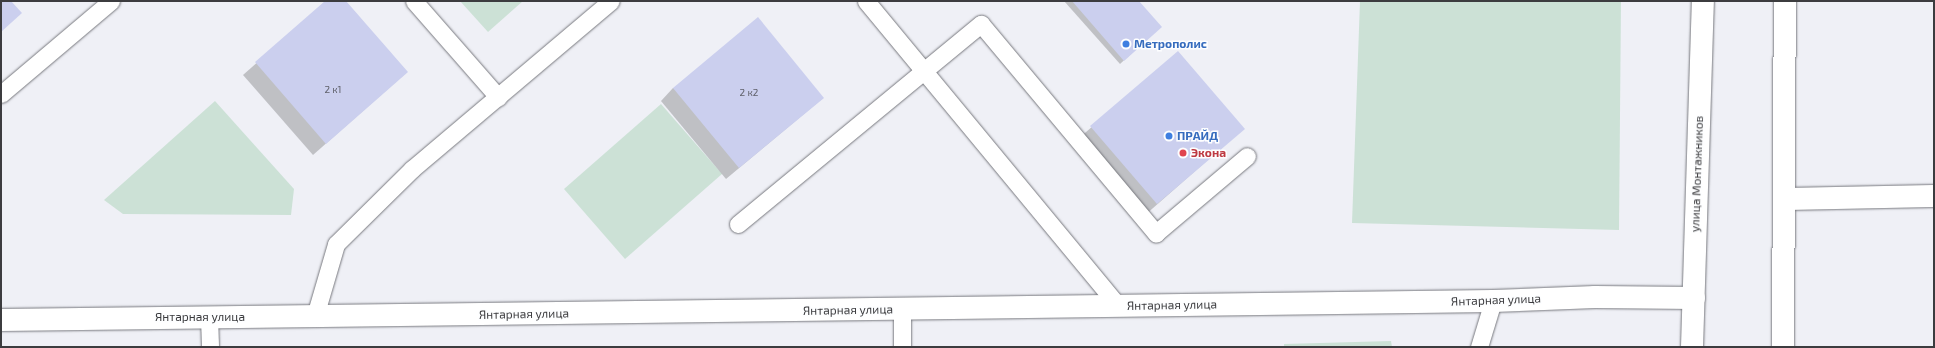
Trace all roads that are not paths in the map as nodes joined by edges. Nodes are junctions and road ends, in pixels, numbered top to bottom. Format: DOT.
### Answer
graph roads {
  1 [pos="414,1"];
  2 [pos="611,1"];
  3 [pos="866,1"];
  4 [pos="1703,1"];
  5 [pos="1785,1"];
  6 [pos="103,3"];
  7 [pos="925,70"];
  8 [pos="1,94"];
  9 [pos="498,97"];
  10 [pos="1247,156"];
  11 [pos="1934,196"];
  12 [pos="1786,199"];
  13 [pos="738,224"];
  14 [pos="1694,298"];
  15 [pos="1493,301"];
  16 [pos="1118,306"];
  17 [pos="902,310"];
  18 [pos="314,316"];
  19 [pos="209,317"];
  20 [pos="1,320"];
  21 [pos="210,347"];
  22 [pos="902,347"];
  23 [pos="1479,347"];
  24 [pos="1692,347"];
  25 [pos="1783,347"];
  1 -- 9 [label="lane"];
  2 -- 9 [label="lane"];
  3 -- 7 [label="lane"];
  4 -- 14 [label="street, улица Монтажников"];
  5 -- 12 [label="street"];
  6 -- 8 [label="lane"];
  7 -- 10 [label="lane"];
  7 -- 13 [label="lane"];
  7 -- 16 [label="lane"];
  9 -- 18 [label="lane"];
  11 -- 12 [label="street"];
  12 -- 25 [label="street"];
  14 -- 15 [label="street, Янтарная улица"];
  14 -- 24 [label="street, улица Монтажников"];
  15 -- 16 [label="street, Янтарная улица"];
  15 -- 23 [label="lane"];
  16 -- 17 [label="street, Янтарная улица"];
  17 -- 18 [label="street, Янтарная улица"];
  17 -- 22 [label="lane"];
  18 -- 19 [label="street, Янтарная улица"];
  19 -- 20 [label="street, Янтарная улица"];
  19 -- 21 [label="lane"];
}
